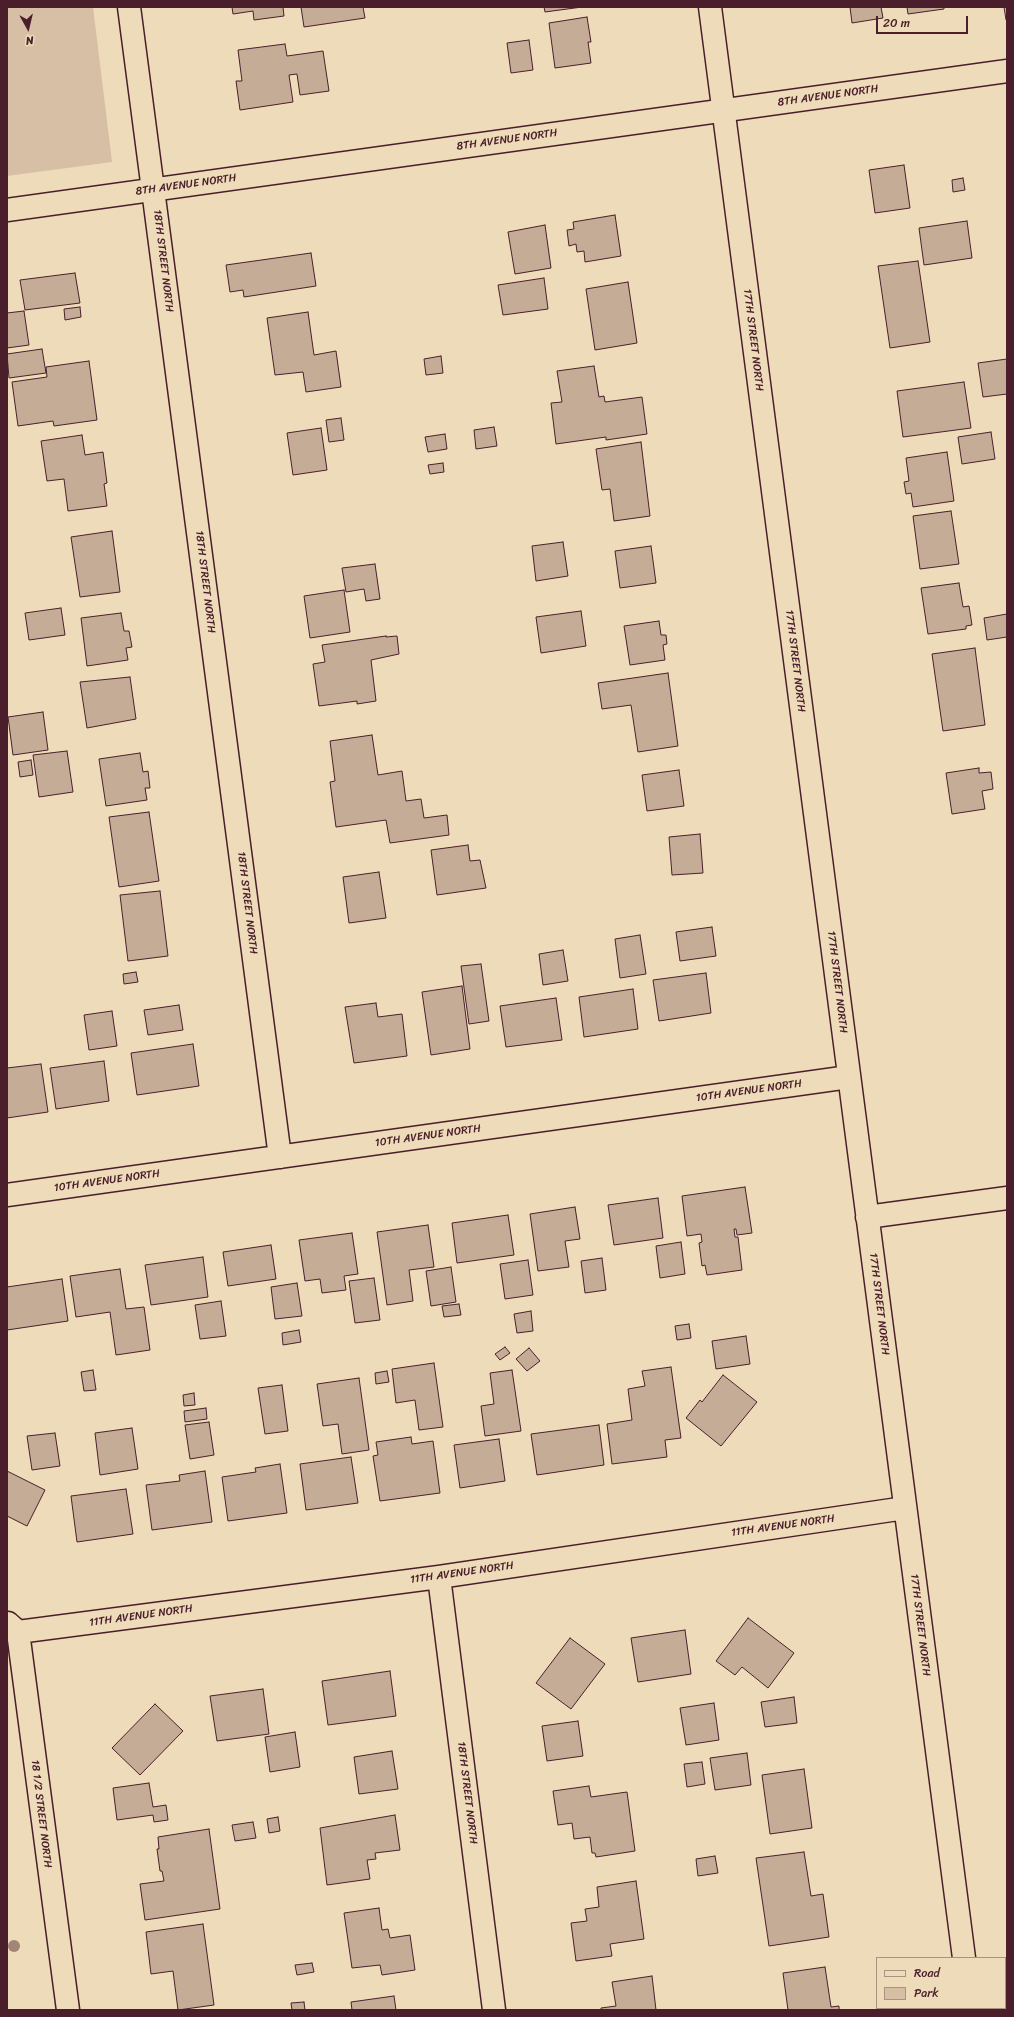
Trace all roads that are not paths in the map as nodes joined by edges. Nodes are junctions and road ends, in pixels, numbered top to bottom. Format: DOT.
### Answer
graph roads {
  1 [pos="130,7"];
  2 [pos="710,7"];
  3 [pos="1007,71"];
  4 [pos="723,110"];
  5 [pos="153,189"];
  6 [pos="7,210"];
  7 [pos="849,1077"];
  8 [pos="280,1157"];
  9 [pos="7,1195"];
  10 [pos="1007,1198"];
  11 [pos="867,1218"];
  12 [pos="905,1508"];
  13 [pos="439,1577"];
  14 [pos="13,1627"];
  15 [pos="964,1957"];
  16 [pos="68,2010"];
  17 [pos="494,2010"];
  1 -- 5 [label="street, 18TH STREET NORTH"];
  2 -- 4 [label="street, 17TH STREET NORTH"];
  3 -- 4 [label="street, 8TH AVENUE NORTH"];
  4 -- 5 [label="street, 8TH AVENUE NORTH"];
  4 -- 7 [label="street, 17TH STREET NORTH"];
  5 -- 6 [label="street, 8TH AVENUE NORTH"];
  5 -- 8 [label="street, 18TH STREET NORTH"];
  7 -- 8 [label="street, 10TH AVENUE NORTH"];
  7 -- 11 [label="street, 17TH STREET NORTH"];
  8 -- 9 [label="street, 10TH AVENUE NORTH"];
  10 -- 11 [label="street"];
  11 -- 12 [label="street, 17TH STREET NORTH"];
  12 -- 13 [label="street, 11TH AVENUE NORTH"];
  12 -- 15 [label="street, 17TH STREET NORTH"];
  13 -- 14 [label="street, 11TH AVENUE NORTH"];
  13 -- 17 [label="street, 18TH STREET NORTH"];
  14 -- 16 [label="street, 18 1/2 STREET NORTH"];
}
